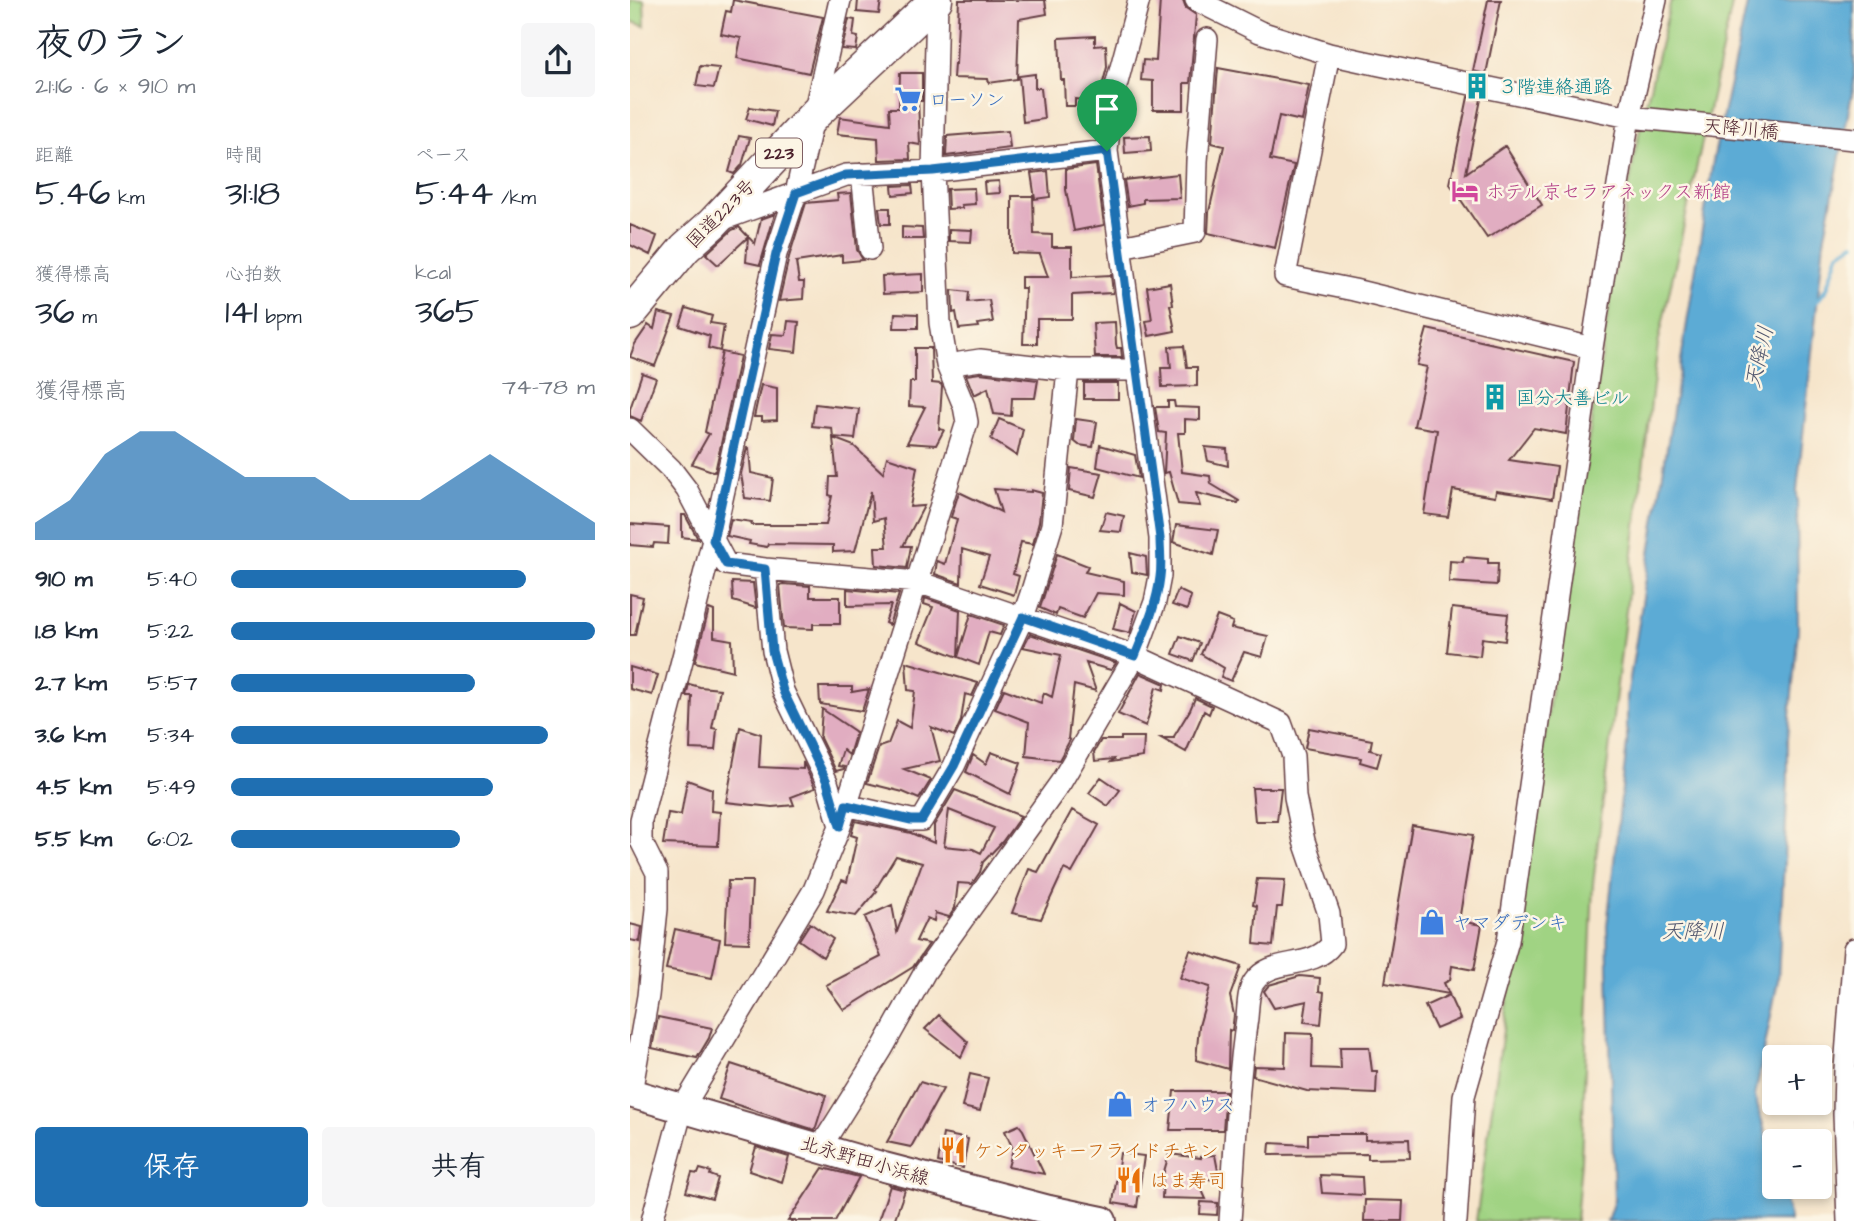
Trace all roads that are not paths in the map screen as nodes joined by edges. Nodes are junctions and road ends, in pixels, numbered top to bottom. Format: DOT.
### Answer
graph roads {
  1 [pos="839,0"];
  2 [pos="936,0"];
  3 [pos="1139,0"];
  4 [pos="1196,0"];
  5 [pos="1656,0"];
  6 [pos="1208,39"];
  7 [pos="1329,54"];
  8 [pos="816,113"];
  9 [pos="1629,117"];
  10 [pos="1854,139"];
  11 [pos="1107,151"];
  12 [pos="933,171"];
  13 [pos="862,174"];
  14 [pos="796,193"];
  15 [pos="713,223"];
  16 [pos="1121,247"];
  17 [pos="870,249"];
  18 [pos="630,314"];
  19 [pos="1592,348"];
  20 [pos="947,365"];
  21 [pos="1068,370"];
  22 [pos="1138,370"];
  23 [pos="630,429"];
  24 [pos="713,540"];
  25 [pos="765,569"];
  26 [pos="918,582"];
  27 [pos="1023,617"];
  28 [pos="1135,656"];
  29 [pos="846,805"];
  30 [pos="840,826"];
  31 [pos="1854,949"];
  32 [pos="631,1093"];
  33 [pos="682,1109"];
  34 [pos="820,1148"];
  35 [pos="652,1221"];
  36 [pos="1102,1221"];
  37 [pos="1230,1221"];
  38 [pos="1456,1221"];
  39 [pos="1847,1221"];
  1 -- 8 [label="street"];
  2 -- 8 [label="highway, 国道223号 / 223"];
  2 -- 12 [label="street"];
  3 -- 11 [label="street"];
  4 -- 7 [label="street, 天降川橋"];
  5 -- 9 [label="street"];
  6 -- 16 [label="street"];
  7 -- 9 [label="street, 天降川橋"];
  7 -- 19 [label="street"];
  8 -- 14 [label="street"];
  8 -- 15 [label="highway, 国道223号 / 223"];
  9 -- 10 [label="street, 天降川橋"];
  9 -- 19 [label="street"];
  11 -- 12 [label="street"];
  11 -- 16 [label="street"];
  12 -- 13 [label="street"];
  12 -- 20 [label="street"];
  13 -- 14 [label="street"];
  13 -- 17 [label="street"];
  14 -- 15 [label="street"];
  14 -- 24 [label="street"];
  15 -- 18 [label="highway, 国道223号 / 223"];
  16 -- 22 [label="street"];
  19 -- 38 [label="street"];
  20 -- 21 [label="street"];
  20 -- 26 [label="street"];
  21 -- 22 [label="street"];
  21 -- 27 [label="street"];
  22 -- 28 [label="street"];
  23 -- 24 [label="street"];
  24 -- 25 [label="street"];
  24 -- 32 [label="street"];
  25 -- 26 [label="street"];
  25 -- 30 [label="street"];
  26 -- 27 [label="street"];
  26 -- 29 [label="street"];
  27 -- 28 [label="street"];
  27 -- 29 [label="street"];
  28 -- 34 [label="street"];
  28 -- 37 [label="street"];
  29 -- 30 [label="street"];
  30 -- 33 [label="street"];
  31 -- 39 [label="street"];
  32 -- 33 [label="main road, 北永野田小浜線"];
  33 -- 34 [label="main road, 北永野田小浜線"];
  33 -- 35 [label="street"];
  34 -- 36 [label="main road, 北永野田小浜線"];
}
